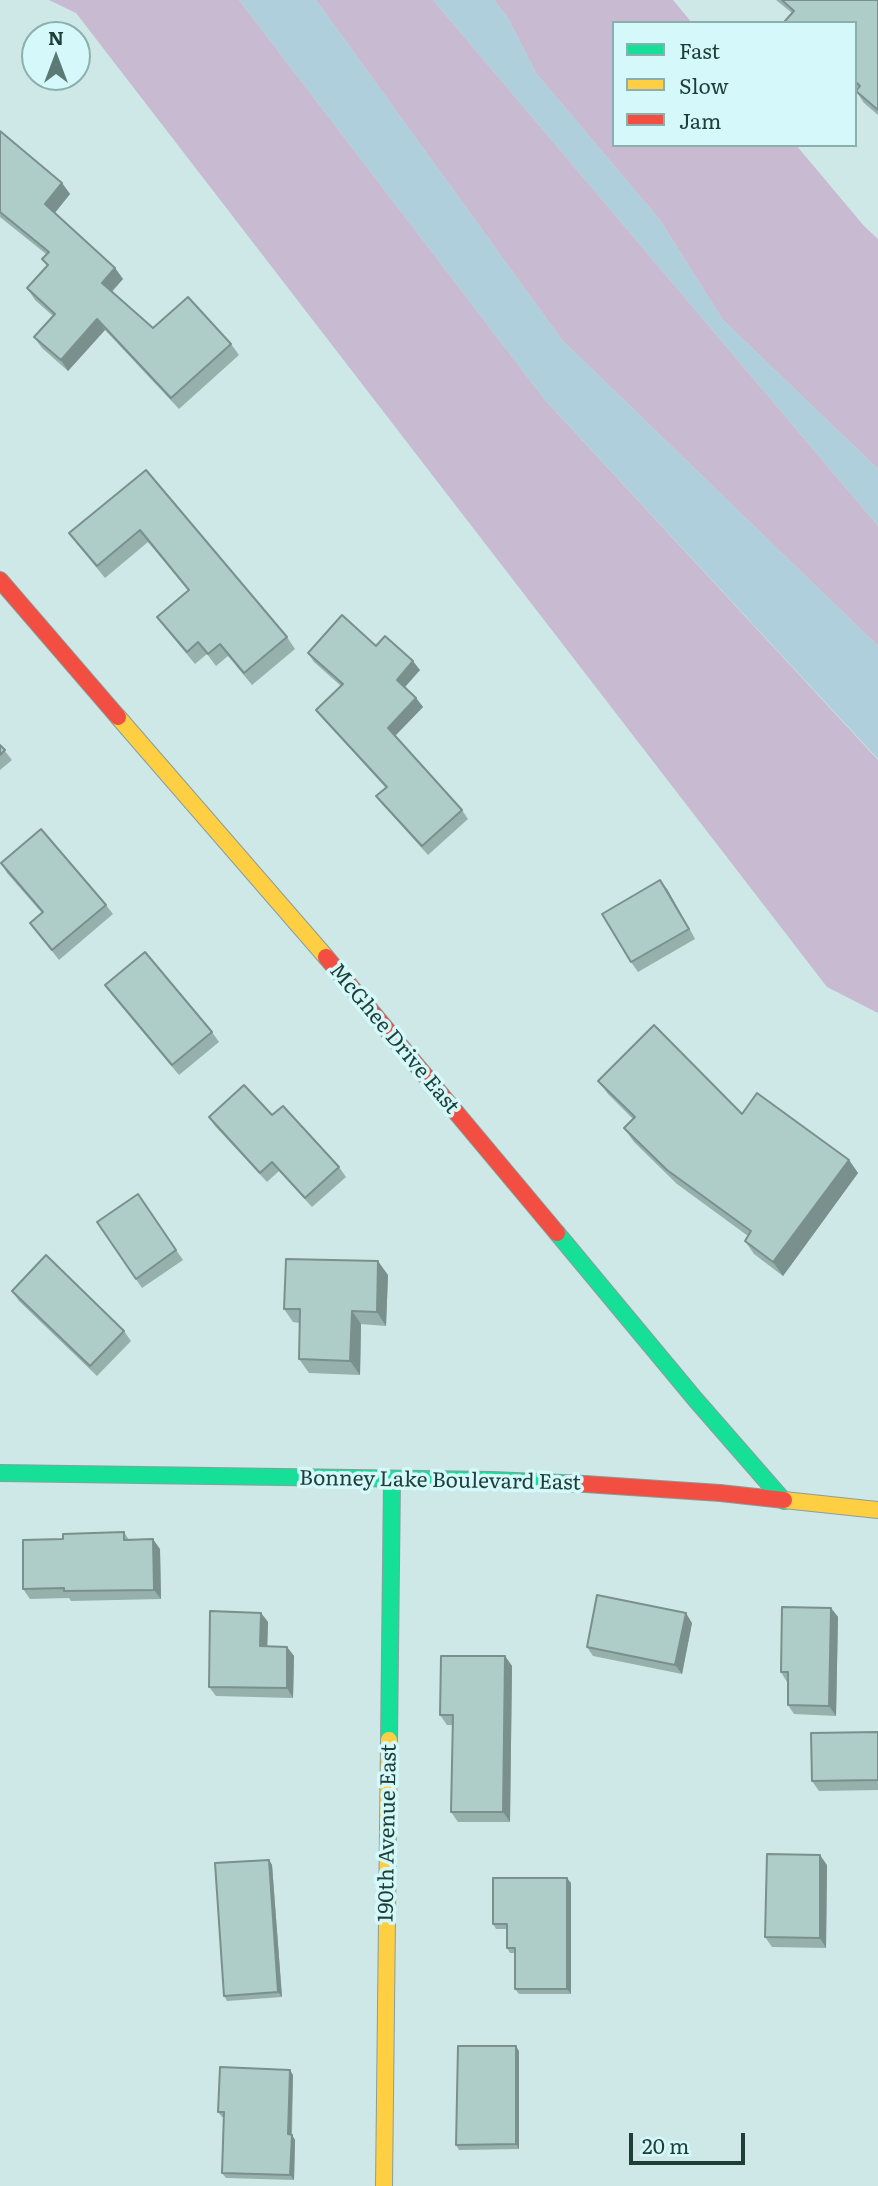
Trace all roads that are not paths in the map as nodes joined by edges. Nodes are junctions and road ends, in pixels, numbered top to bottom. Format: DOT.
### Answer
graph roads {
  1 [pos="0,580"];
  2 [pos="0,1472"];
  3 [pos="391,1480"];
  4 [pos="784,1501"];
  5 [pos="878,1510"];
  6 [pos="384,2186"];
  1 -- 4 [label="street, McGhee Drive East"];
  2 -- 3 [label="street, Bonney Lake Boulevard East"];
  3 -- 4 [label="street, Bonney Lake Boulevard East"];
  3 -- 6 [label="street, 190th Avenue East"];
  4 -- 5 [label="street, Bonney Lake Boulevard East"];
}
